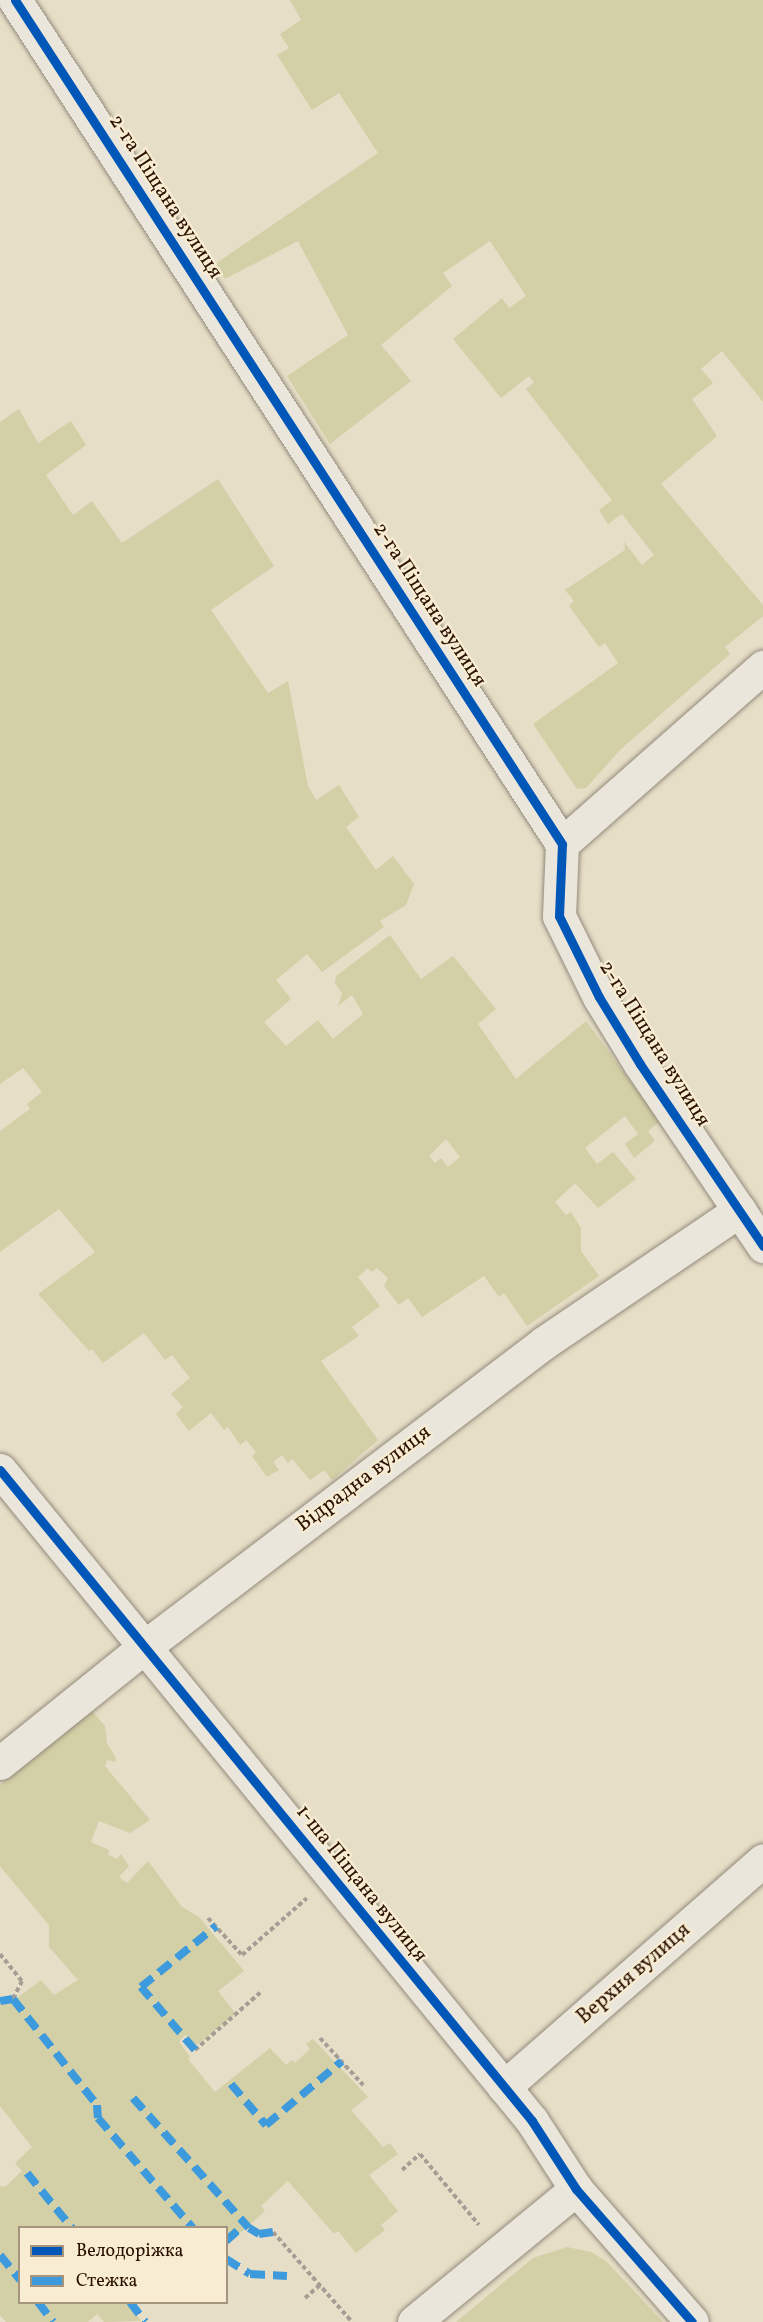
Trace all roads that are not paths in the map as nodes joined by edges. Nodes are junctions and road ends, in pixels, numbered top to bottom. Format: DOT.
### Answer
graph roads {
  1 [pos="15,0"];
  2 [pos="763,667"];
  3 [pos="562,844"];
  4 [pos="740,1210"];
  5 [pos="763,1246"];
  6 [pos="0,1470"];
  7 [pos="142,1648"];
  8 [pos="0,1763"];
  9 [pos="763,1860"];
  10 [pos="504,2087"];
  11 [pos="576,2189"];
  12 [pos="414,2322"];
  13 [pos="692,2322"];
  1 -- 3 [label="street, 2-га Піщана вулиця"];
  2 -- 3 [label="street"];
  3 -- 4 [label="street, 2-га Піщана вулиця"];
  4 -- 5 [label="street, 2-га Піщана вулиця"];
  4 -- 7 [label="street, Відрадна вулиця"];
  6 -- 7 [label="street, 1-ша Піщана вулиця"];
  7 -- 8 [label="street, Відрадна вулиця"];
  7 -- 10 [label="street, 1-ша Піщана вулиця"];
  9 -- 10 [label="street, Верхня вулиця"];
  10 -- 11 [label="street, 1-ша Піщана вулиця"];
  11 -- 12 [label="street"];
  11 -- 13 [label="street, 1-ша Піщана вулиця"];
}
